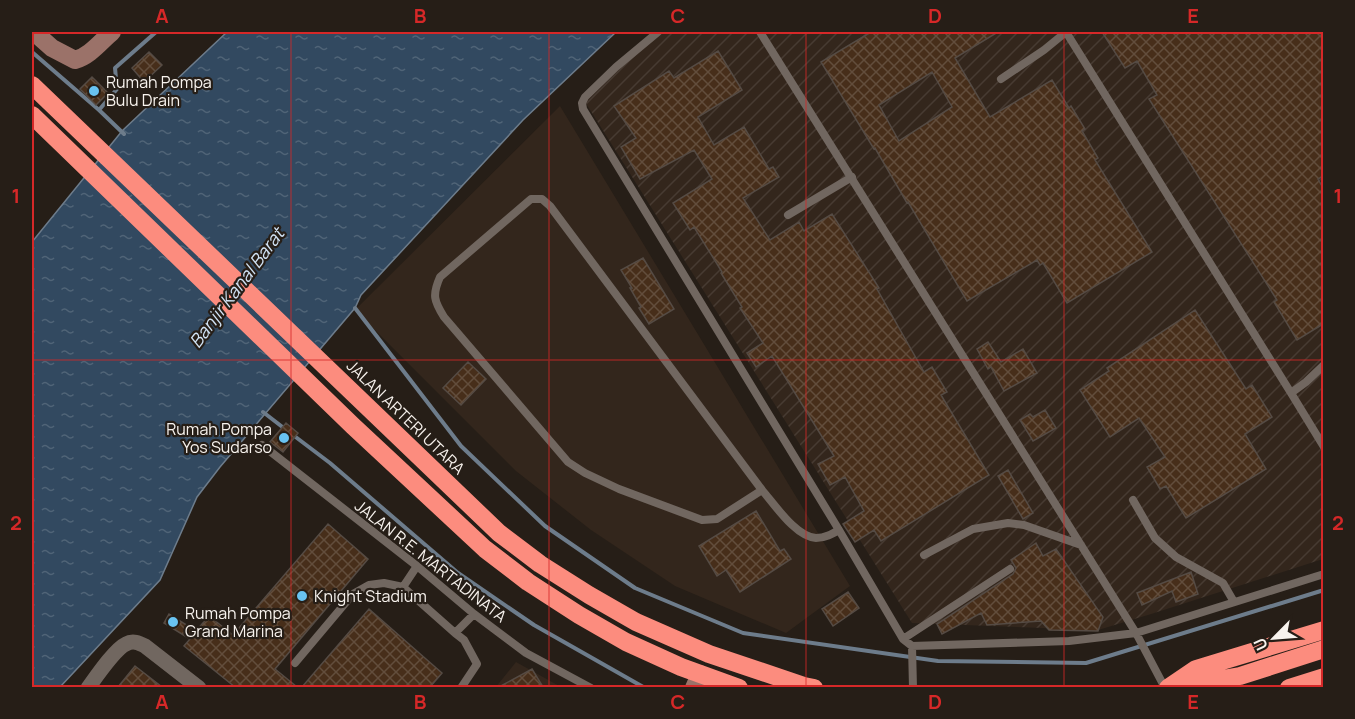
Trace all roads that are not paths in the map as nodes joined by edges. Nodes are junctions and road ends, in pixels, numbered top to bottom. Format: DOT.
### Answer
graph roads {
  1 [pos="34,32"];
  2 [pos="112,32"];
  3 [pos="658,32"];
  4 [pos="760,32"];
  5 [pos="1066,32"];
  6 [pos="1001,79"];
  7 [pos="32,85"];
  8 [pos="32,115"];
  9 [pos="852,177"];
  10 [pos="788,215"];
  11 [pos="1323,365"];
  12 [pos="1291,393"];
  13 [pos="262,445"];
  14 [pos="1323,447"];
  15 [pos="762,490"];
  16 [pos="1133,500"];
  17 [pos="839,530"];
  18 [pos="1081,545"];
  19 [pos="924,555"];
  20 [pos="417,566"];
  21 [pos="1010,569"];
  22 [pos="1323,573"];
  23 [pos="403,587"];
  24 [pos="1234,602"];
  25 [pos="474,614"];
  26 [pos="1323,630"];
  27 [pos="455,633"];
  28 [pos="1136,633"];
  29 [pos="903,639"];
  30 [pos="1323,649"];
  31 [pos="912,650"];
  32 [pos="1323,657"];
  33 [pos="295,663"];
  34 [pos="1323,677"];
  35 [pos="706,682"];
  36 [pos="1164,683"];
  37 [pos="913,685"];
  38 [pos="88,687"];
  39 [pos="199,687"];
  40 [pos="461,687"];
  41 [pos="591,687"];
  42 [pos="739,687"];
  43 [pos="814,687"];
  44 [pos="1174,687"];
  45 [pos="1232,687"];
  46 [pos="1289,687"];
  1 -- 2 [label="street"];
  3 -- 17 [label="lane"];
  4 -- 9 [label="lane"];
  5 -- 6 [label="lane"];
  5 -- 12 [label="lane"];
  7 -- 43 [label="highway, JALAN ARTERI UTARA"];
  8 -- 35 [label="highway"];
  9 -- 10 [label="lane"];
  9 -- 18 [label="lane"];
  11 -- 12 [label="lane"];
  12 -- 14 [label="lane"];
  13 -- 20 [label="lane, JALAN R.E. MARTADINATA"];
  15 -- 15 [label="lane"];
  15 -- 17 [label="lane"];
  16 -- 24 [label="lane"];
  17 -- 29 [label="lane"];
  18 -- 19 [label="lane"];
  18 -- 28 [label="lane"];
  20 -- 23 [label="lane"];
  20 -- 25 [label="lane, JALAN R.E. MARTADINATA"];
  21 -- 29 [label="lane"];
  22 -- 24 [label="lane"];
  23 -- 27 [label="lane"];
  23 -- 33 [label="lane"];
  24 -- 28 [label="lane"];
  25 -- 27 [label="lane"];
  25 -- 41 [label="lane, JALAN R.E. MARTADINATA"];
  26 -- 36 [label="highway"];
  27 -- 40 [label="lane"];
  28 -- 31 [label="lane"];
  28 -- 36 [label="lane"];
  29 -- 31 [label="lane"];
  30 -- 44 [label="highway"];
  31 -- 37 [label="lane"];
  32 -- 45 [label="highway"];
  34 -- 46 [label="highway"];
  35 -- 42 [label="highway"];
  38 -- 39 [label="street"];
}
